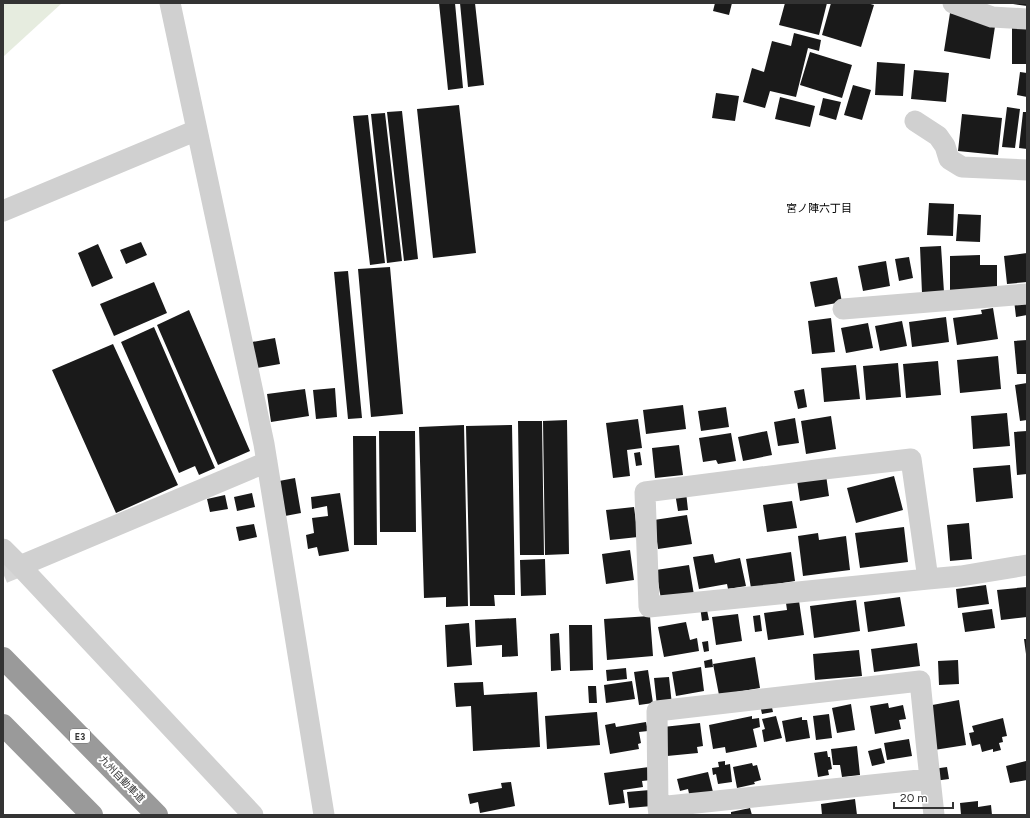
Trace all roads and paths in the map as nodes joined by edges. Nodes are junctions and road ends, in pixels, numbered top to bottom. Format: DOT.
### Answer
graph roads {
  1 [pos="170,3"];
  2 [pos="953,3"];
  3 [pos="1027,19"];
  4 [pos="915,121"];
  5 [pos="196,130"];
  6 [pos="1027,170"];
  7 [pos="3,211"];
  8 [pos="1027,294"];
  9 [pos="842,309"];
  10 [pos="267,462"];
  11 [pos="3,549"];
  12 [pos="1027,565"];
  13 [pos="20,566"];
  14 [pos="928,579"];
  15 [pos="3,658"];
  16 [pos="3,725"];
  17 [pos="930,779"];
  18 [pos="658,811"];
  19 [pos="92,815"];
  20 [pos="157,815"];
  21 [pos="253,815"];
  22 [pos="324,815"];
  23 [pos="934,815"];
  1 -- 5 [label="street"];
  2 -- 3 [label="street"];
  4 -- 6 [label="street"];
  5 -- 7 [label="street"];
  5 -- 10 [label="street"];
  8 -- 9 [label="street"];
  10 -- 13 [label="street"];
  10 -- 22 [label="street"];
  11 -- 13 [label="street"];
  12 -- 14 [label="street"];
  13 -- 21 [label="street"];
  14 -- 14 [label="street"];
  15 -- 20 [label="highway, 九州自動車道 / E3"];
  16 -- 19 [label="highway"];
  17 -- 18 [label="street"];
  17 -- 18 [label="street"];
  17 -- 23 [label="street"];
}
